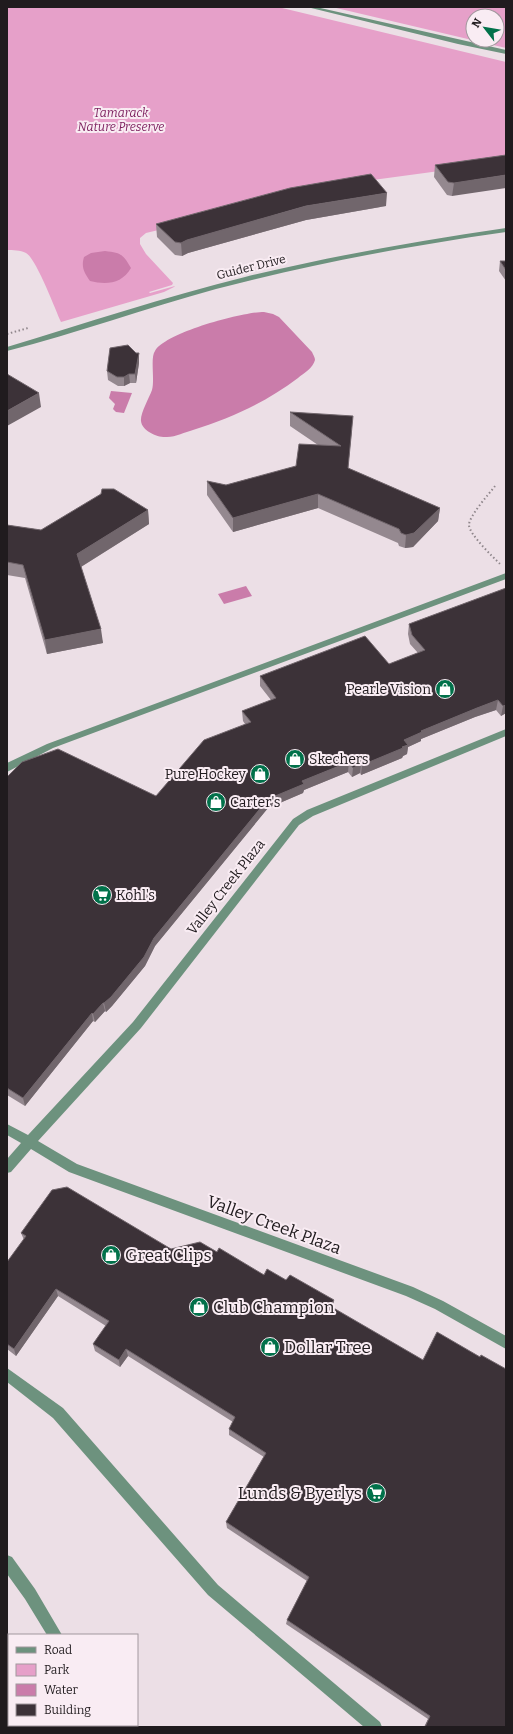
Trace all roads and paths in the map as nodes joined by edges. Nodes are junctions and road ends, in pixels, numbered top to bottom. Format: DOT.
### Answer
graph roads {
  1 [pos="310,7"];
  2 [pos="458,42"];
  3 [pos="506,52"];
  4 [pos="506,58"];
  5 [pos="506,230"];
  6 [pos="7,349"];
  7 [pos="495,486"];
  8 [pos="502,565"];
  9 [pos="506,576"];
  10 [pos="506,732"];
  11 [pos="7,768"];
  12 [pos="7,1129"];
  13 [pos="29,1142"];
  14 [pos="7,1168"];
  15 [pos="506,1343"];
  16 [pos="7,1374"];
  17 [pos="7,1562"];
  18 [pos="54,1634"];
  19 [pos="375,1727"];
  1 -- 2 [label="street"];
  2 -- 3 [label="street"];
  2 -- 4 [label="street"];
  5 -- 6 [label="street, Guider Drive"];
  7 -- 8 [label="path"];
  9 -- 11 [label="street"];
  10 -- 13 [label="street, Valley Creek Plaza"];
  12 -- 13 [label="street"];
  13 -- 14 [label="street, Valley Creek Plaza"];
  13 -- 15 [label="street, Valley Creek Plaza"];
  16 -- 19 [label="street"];
  17 -- 18 [label="street"];
}
